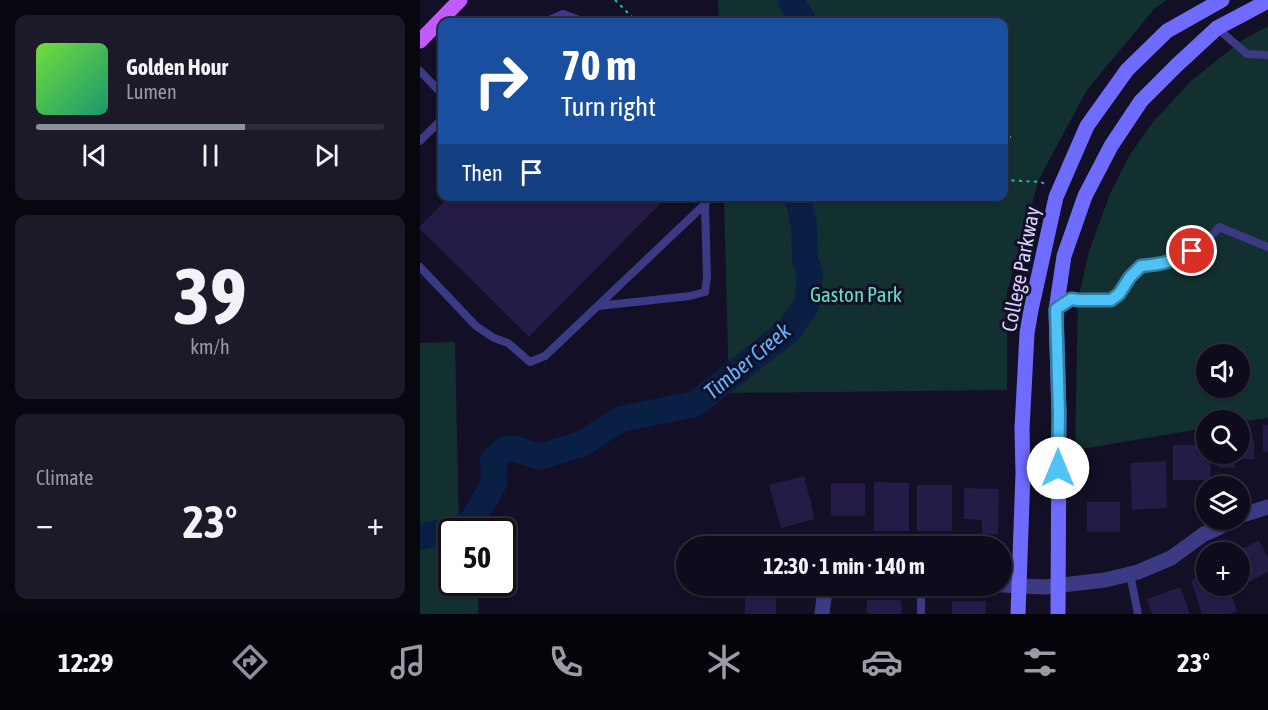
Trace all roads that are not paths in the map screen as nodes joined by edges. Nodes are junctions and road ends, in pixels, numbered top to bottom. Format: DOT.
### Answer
graph roads {
  1 [pos="460,0"];
  2 [pos="1222,0"];
  3 [pos="1268,2"];
  4 [pos="1204,10"];
  5 [pos="442,18"];
  6 [pos="554,18"];
  7 [pos="574,18"];
  8 [pos="438,23"];
  9 [pos="1217,28"];
  10 [pos="420,41"];
  11 [pos="1268,55"];
  12 [pos="420,71"];
  13 [pos="438,90"];
  14 [pos="438,123"];
  15 [pos="431,131"];
  16 [pos="438,132"];
  17 [pos="420,141"];
  18 [pos="707,201"];
  19 [pos="705,204"];
  20 [pos="1268,247"];
  21 [pos="420,267"];
  22 [pos="598,306"];
  23 [pos="1056,309"];
  24 [pos="1030,310"];
  25 [pos="1268,507"];
  26 [pos="1250,513"];
  27 [pos="1213,530"];
  28 [pos="1130,574"];
  29 [pos="1012,585"];
  30 [pos="1018,585"];
  31 [pos="1059,585"];
  32 [pos="825,596"];
  33 [pos="921,596"];
  34 [pos="822,614"];
  35 [pos="921,614"];
  36 [pos="1018,614"];
  37 [pos="1058,614"];
  38 [pos="1138,614"];
  1 -- 5 [label="main road"];
  2 -- 4 [label="main road, College Parkway"];
  3 -- 9 [label="main road, College Parkway"];
  4 -- 9 [label="main road"];
  4 -- 24 [label="main road, College Parkway"];
  6 -- 7 [label="lane"];
  8 -- 10 [label="main road"];
  9 -- 11 [label="lane"];
  9 -- 23 [label="main road, College Parkway"];
  12 -- 13 [label="lane"];
  14 -- 15 [label="lane"];
  15 -- 16 [label="lane"];
  15 -- 17 [label="lane"];
  18 -- 19 [label="lane"];
  19 -- 22 [label="lane"];
  19 -- 22 [label="lane"];
  20 -- 23 [label="lane"];
  21 -- 22 [label="lane"];
  23 -- 24 [label="main road"];
  23 -- 31 [label="main road, College Parkway"];
  24 -- 30 [label="main road, College Parkway"];
  25 -- 26 [label="street"];
  27 -- 28 [label="street"];
  28 -- 31 [label="street"];
  28 -- 38 [label="lane"];
  29 -- 30 [label="street"];
  30 -- 31 [label="street"];
  30 -- 36 [label="main road, College Parkway"];
  31 -- 37 [label="main road, College Parkway"];
  32 -- 34 [label="street"];
  33 -- 35 [label="lane"];
}
